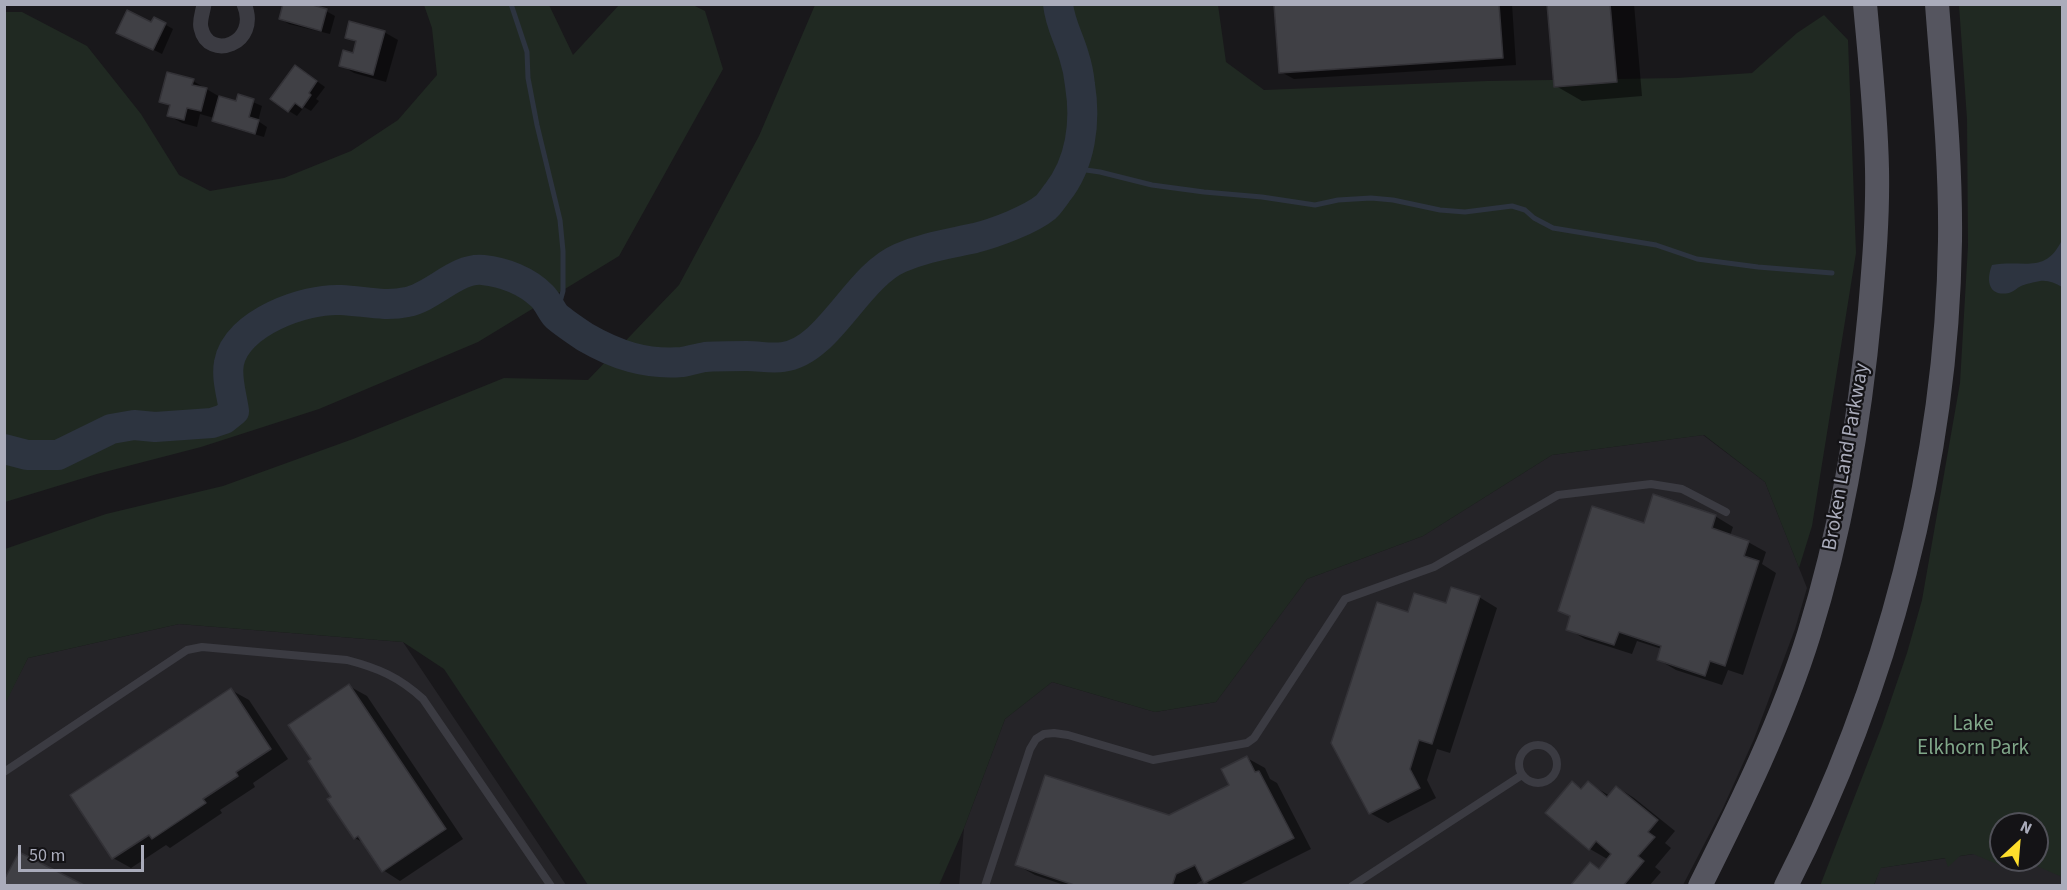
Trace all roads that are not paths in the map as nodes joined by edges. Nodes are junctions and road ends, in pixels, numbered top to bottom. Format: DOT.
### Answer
graph roads {
  1 [pos="204,4"];
  2 [pos="244,4"];
  3 [pos="1865,4"];
  4 [pos="1937,4"];
  5 [pos="1726,512"];
  6 [pos="4,772"];
  7 [pos="1522,775"];
  8 [pos="551,885"];
  9 [pos="985,885"];
  10 [pos="1352,885"];
  11 [pos="1701,885"];
  12 [pos="1786,885"];
  1 -- 2 [label="street"];
  3 -- 11 [label="main road, Broken Land Parkway"];
  4 -- 12 [label="main road"];
  5 -- 9 [label="lane"];
  6 -- 8 [label="lane"];
  7 -- 7 [label="lane"];
  7 -- 10 [label="lane"];
}
